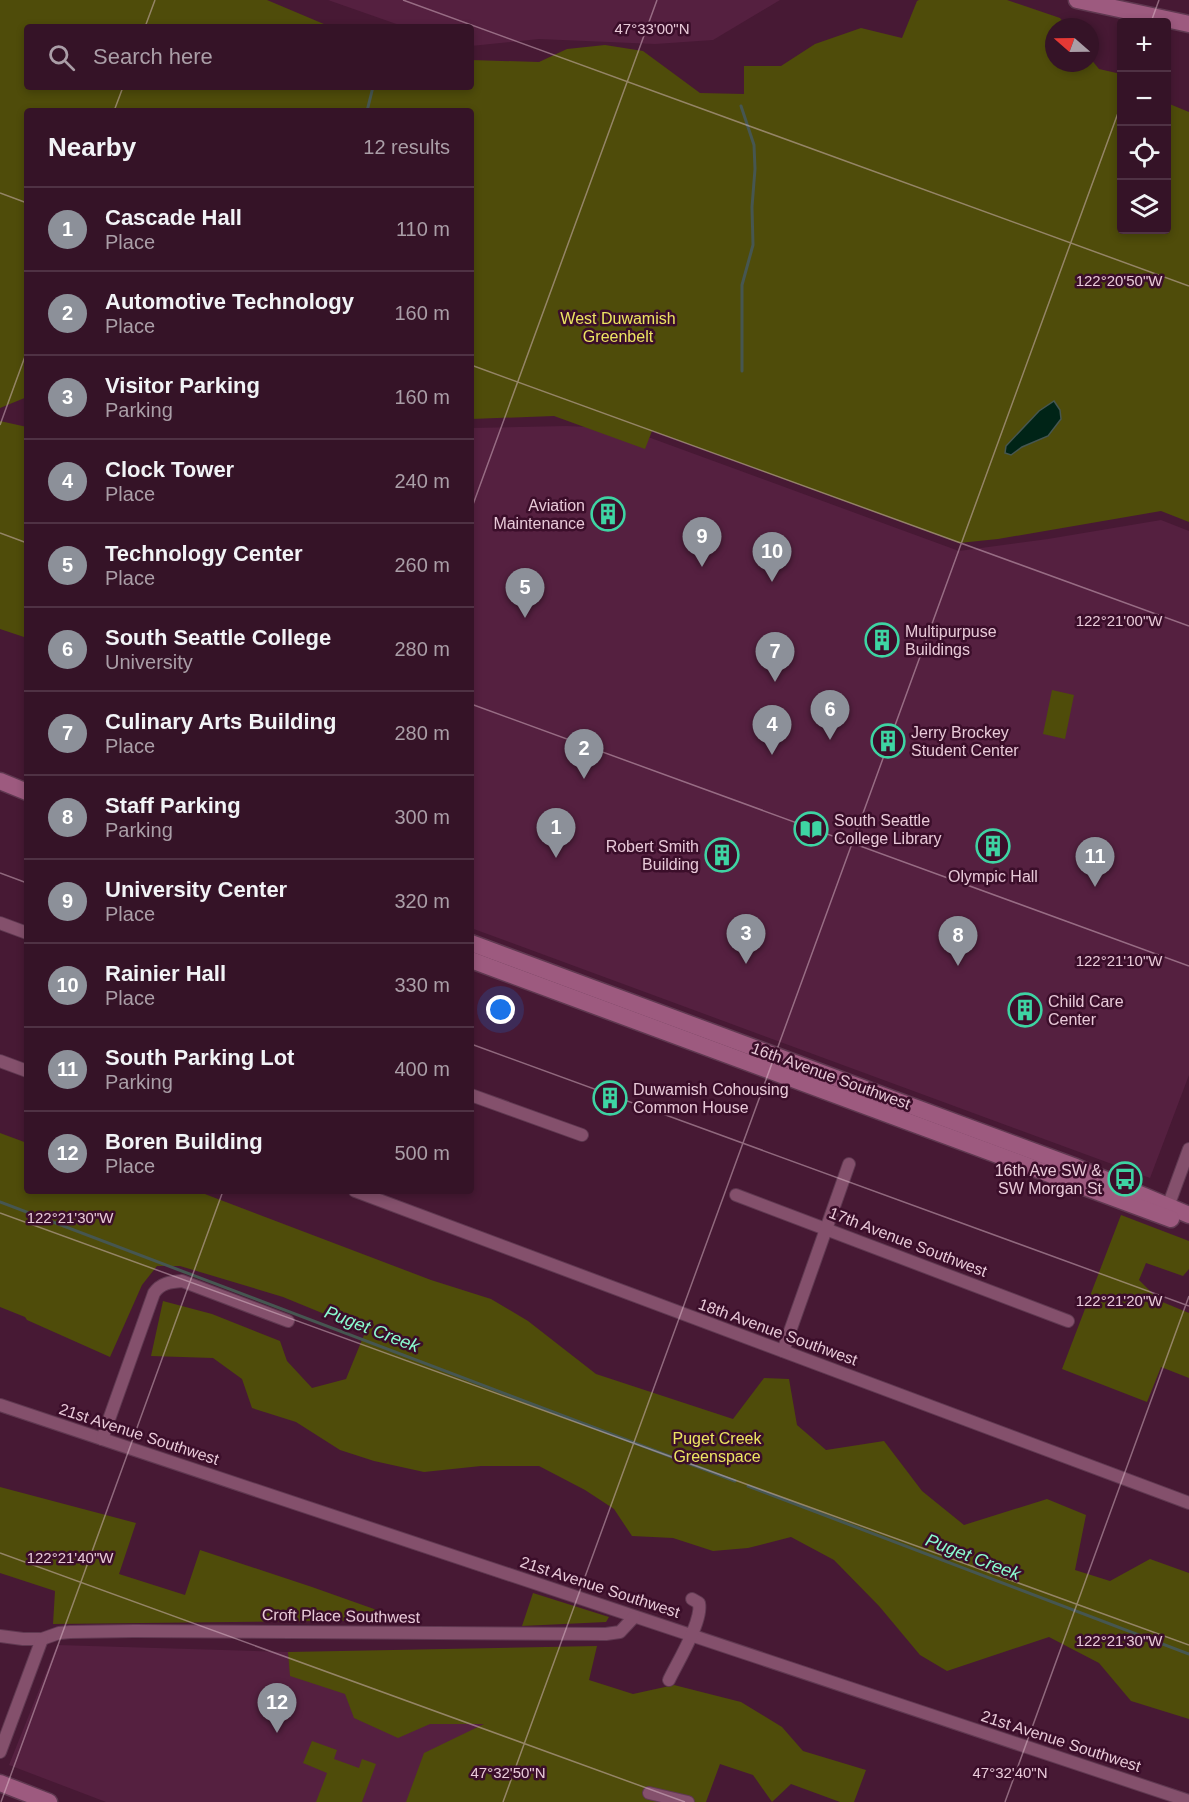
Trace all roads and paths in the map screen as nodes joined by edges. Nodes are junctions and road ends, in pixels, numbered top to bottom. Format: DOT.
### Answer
graph roads {
  1 [pos="1077,0"];
  2 [pos="1189,24"];
  3 [pos="0,782"];
  4 [pos="24,787"];
  5 [pos="0,923"];
  6 [pos="24,932"];
  7 [pos="474,944"];
  8 [pos="474,961"];
  9 [pos="0,1061"];
  10 [pos="24,1070"];
  11 [pos="474,1096"];
  12 [pos="582,1135"];
  13 [pos="1189,1149"];
  14 [pos="849,1164"];
  15 [pos="363,1194"];
  16 [pos="736,1195"];
  17 [pos="1166,1211"];
  18 [pos="1189,1215"];
  19 [pos="1189,1226"];
  20 [pos="826,1228"];
  21 [pos="1068,1321"];
  22 [pos="288,1322"];
  23 [pos="783,1351"];
  24 [pos="0,1405"];
  25 [pos="102,1439"];
  26 [pos="1189,1503"];
  27 [pos="692,1599"];
  28 [pos="634,1617"];
  29 [pos="690,1635"];
  30 [pos="0,1636"];
  31 [pos="42,1640"];
  32 [pos="669,1680"];
  33 [pos="0,1752"];
  34 [pos="0,1783"];
  35 [pos="649,1793"];
  36 [pos="1189,1801"];
  37 [pos="49,1802"];
  38 [pos="688,1802"];
  1 -- 2 [label="street"];
  3 -- 4 [label="street"];
  5 -- 6 [label="street"];
  7 -- 17 [label="street, 16th Avenue Southwest"];
  8 -- 17 [label="street, 16th Avenue Southwest"];
  9 -- 10 [label="street"];
  11 -- 12 [label="street"];
  13 -- 17 [label="street"];
  14 -- 20 [label="street"];
  15 -- 23 [label="street, 18th Avenue Southwest"];
  16 -- 20 [label="street, 17th Avenue Southwest"];
  17 -- 18 [label="street, 16th Avenue Southwest"];
  17 -- 19 [label="street, 16th Avenue Southwest"];
  20 -- 21 [label="street, 17th Avenue Southwest"];
  20 -- 23 [label="street"];
  22 -- 25 [label="street"];
  23 -- 26 [label="street, 18th Avenue Southwest"];
  24 -- 25 [label="street, 21st Avenue Southwest"];
  25 -- 28 [label="street, 21st Avenue Southwest"];
  27 -- 29 [label="street"];
  28 -- 29 [label="street, 21st Avenue Southwest"];
  28 -- 31 [label="street, Croft Place Southwest"];
  29 -- 32 [label="street"];
  29 -- 36 [label="street, 21st Avenue Southwest"];
  30 -- 31 [label="street, Croft Place Southwest"];
  31 -- 33 [label="street"];
  34 -- 37 [label="street"];
  35 -- 38 [label="street"];
}
